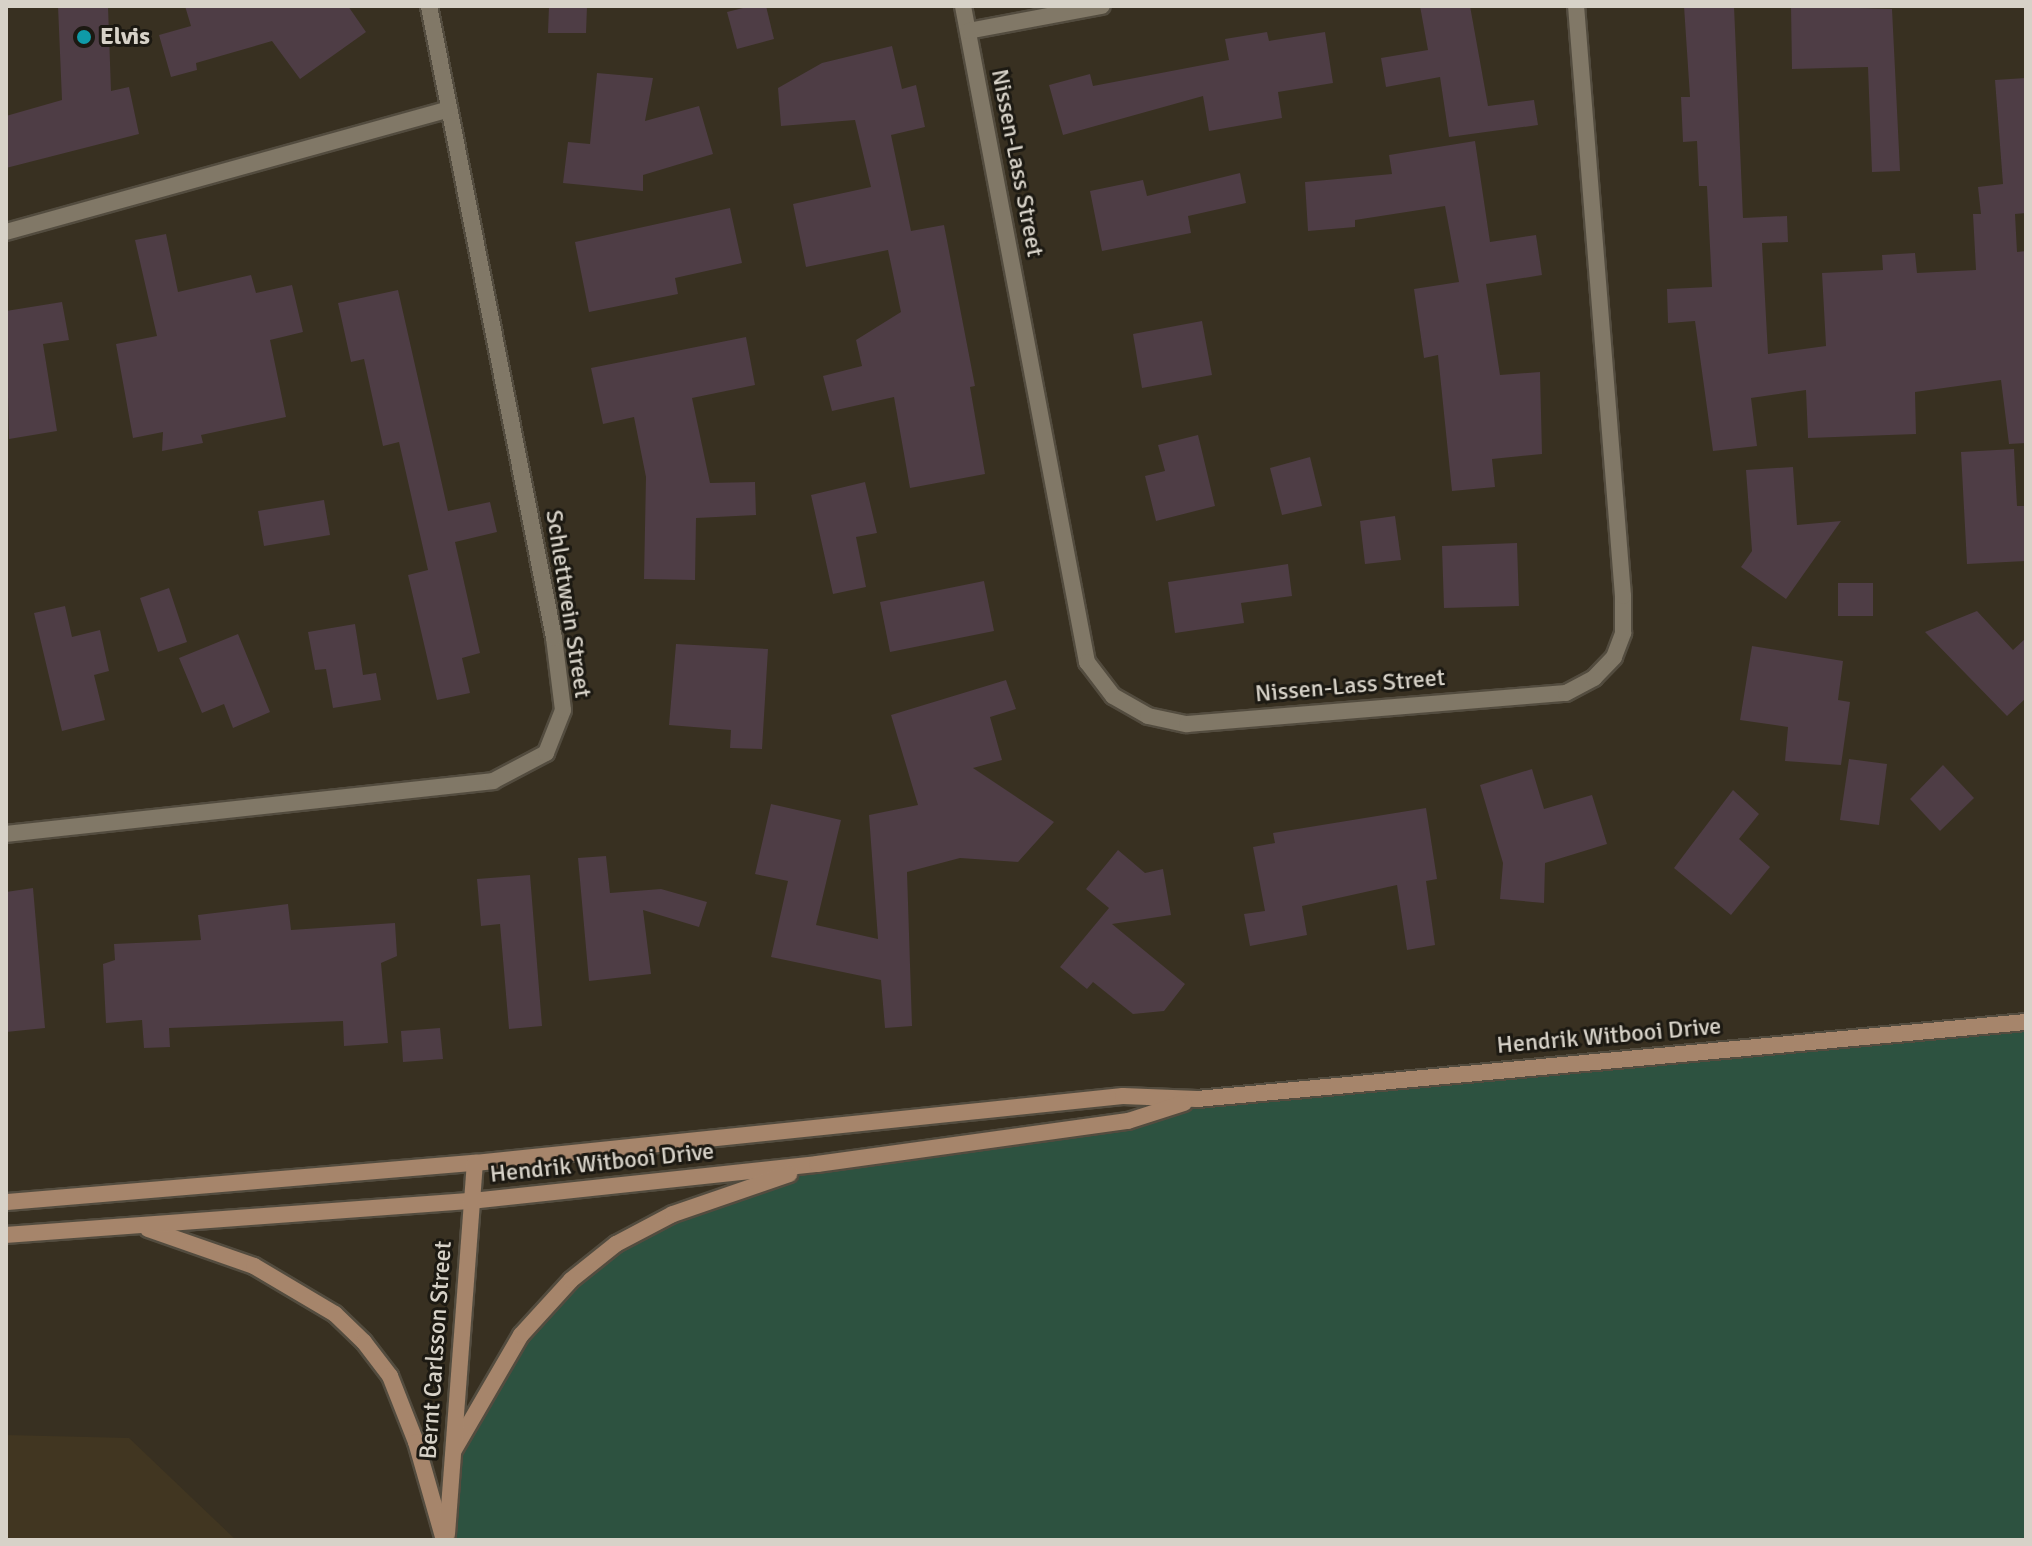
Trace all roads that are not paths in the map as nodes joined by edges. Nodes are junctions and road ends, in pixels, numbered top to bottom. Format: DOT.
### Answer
graph roads {
  1 [pos="429,6"];
  2 [pos="963,6"];
  3 [pos="1102,6"];
  4 [pos="1576,6"];
  5 [pos="968,31"];
  6 [pos="449,109"];
  7 [pos="6,232"];
  8 [pos="6,834"];
  9 [pos="2026,1022"];
  10 [pos="1197,1099"];
  11 [pos="475,1163"];
  12 [pos="817,1164"];
  13 [pos="471,1201"];
  14 [pos="6,1202"];
  15 [pos="137,1226"];
  16 [pos="6,1235"];
  17 [pos="454,1450"];
  18 [pos="446,1540"];
  1 -- 6 [label="street, Schlettwein Street"];
  2 -- 5 [label="street, Nissen-Lass Street"];
  3 -- 5 [label="street"];
  4 -- 5 [label="street, Nissen-Lass Street"];
  6 -- 7 [label="street"];
  6 -- 8 [label="street, Schlettwein Street"];
  9 -- 10 [label="main road, Hendrik Witbooi Drive"];
  10 -- 11 [label="main road, Hendrik Witbooi Drive"];
  10 -- 12 [label="main road, Hendrik Witbooi Drive"];
  11 -- 13 [label="main road, Bernt Carlsson Street"];
  11 -- 14 [label="main road, Hendrik Witbooi Drive"];
  12 -- 13 [label="main road, Hendrik Witbooi Drive"];
  12 -- 17 [label="main road"];
  13 -- 15 [label="main road, Hendrik Witbooi Drive"];
  13 -- 17 [label="main road, Bernt Carlsson Street"];
  15 -- 16 [label="main road, Hendrik Witbooi Drive"];
  15 -- 18 [label="main road"];
  17 -- 18 [label="main road, Bernt Carlsson Street"];
}
